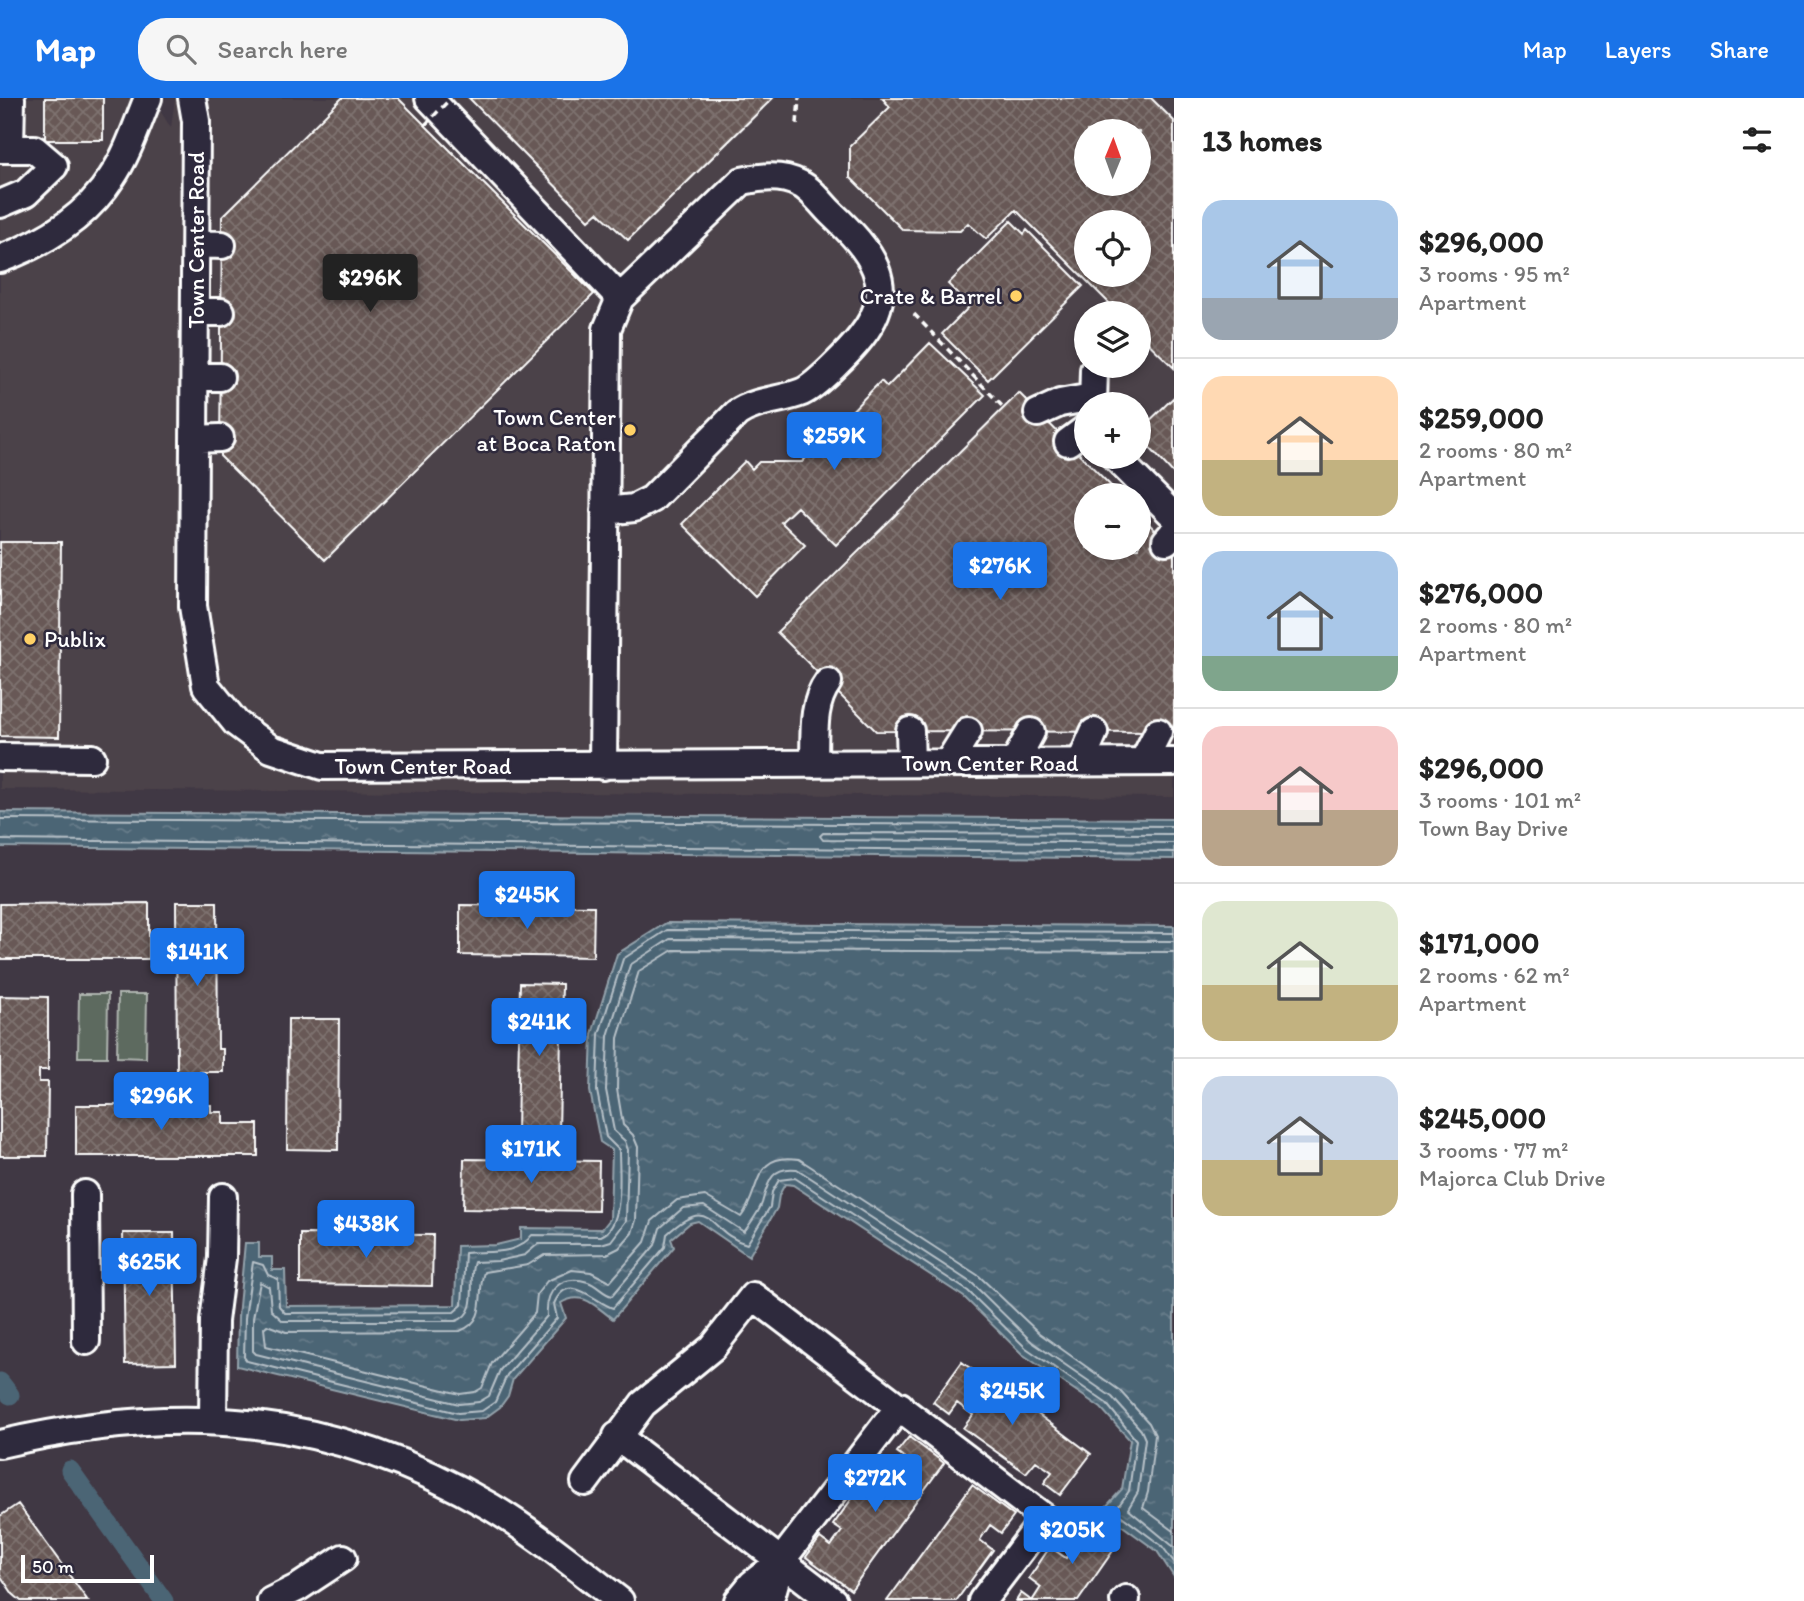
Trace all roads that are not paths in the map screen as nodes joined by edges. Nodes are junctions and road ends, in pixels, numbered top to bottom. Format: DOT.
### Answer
graph roads {
  1 [pos="148,98"];
  2 [pos="192,98"];
  3 [pos="7,99"];
  4 [pos="431,108"];
  5 [pos="5,149"];
  6 [pos="0,204"];
  7 [pos="0,259"];
  8 [pos="620,298"];
  9 [pos="1074,402"];
  10 [pos="1038,413"];
  11 [pos="1116,469"];
  12 [pos="1131,483"];
  13 [pos="1151,504"];
  14 [pos="605,511"];
  15 [pos="1171,530"];
  16 [pos="828,682"];
  17 [pos="910,731"];
  18 [pos="968,732"];
  19 [pos="1031,732"];
  20 [pos="1094,732"];
  21 [pos="1158,732"];
  22 [pos="0,757"];
  23 [pos="92,758"];
  24 [pos="1081,762"];
  25 [pos="1143,762"];
  26 [pos="1174,762"];
  27 [pos="911,763"];
  28 [pos="948,763"];
  29 [pos="1014,763"];
  30 [pos="814,764"];
  31 [pos="603,766"];
  32 [pos="85,1194"];
  33 [pos="223,1197"];
  34 [pos="86,1341"];
  35 [pos="900,1406"];
  36 [pos="213,1420"];
  37 [pos="617,1436"];
  38 [pos="0,1444"];
  39 [pos="585,1482"];
  40 [pos="343,1558"];
  41 [pos="781,1561"];
  42 [pos="305,1594"];
  43 [pos="271,1601"];
  44 [pos="620,1601"];
  45 [pos="738,1601"];
  46 [pos="765,1601"];
  47 [pos="833,1601"];
  48 [pos="982,1601"];
  1 -- 7 [label="street"];
  2 -- 31 [label="street, Town Center Road"];
  3 -- 5 [label="street"];
  4 -- 8 [label="street"];
  5 -- 6 [label="street"];
  8 -- 14 [label="street"];
  8 -- 14 [label="street"];
  9 -- 10 [label="street"];
  11 -- 12 [label="street"];
  13 -- 15 [label="street"];
  14 -- 31 [label="street"];
  16 -- 30 [label="street"];
  17 -- 27 [label="street"];
  18 -- 28 [label="street"];
  19 -- 29 [label="street"];
  20 -- 24 [label="street"];
  21 -- 25 [label="street"];
  22 -- 23 [label="street"];
  24 -- 25 [label="street, Town Center Road"];
  24 -- 29 [label="street, Town Center Road"];
  25 -- 26 [label="street, Town Center Road"];
  27 -- 28 [label="street, Town Center Road"];
  27 -- 30 [label="street, Town Center Road"];
  28 -- 29 [label="street, Town Center Road"];
  30 -- 31 [label="street, Town Center Road"];
  32 -- 34 [label="street"];
  33 -- 36 [label="street"];
  35 -- 37 [label="street"];
  35 -- 41 [label="street"];
  35 -- 48 [label="street"];
  36 -- 38 [label="street"];
  36 -- 44 [label="street"];
  37 -- 39 [label="street"];
  37 -- 41 [label="street"];
  40 -- 42 [label="street"];
  41 -- 45 [label="street"];
  41 -- 46 [label="street"];
  41 -- 47 [label="street"];
  42 -- 43 [label="street"];
}
